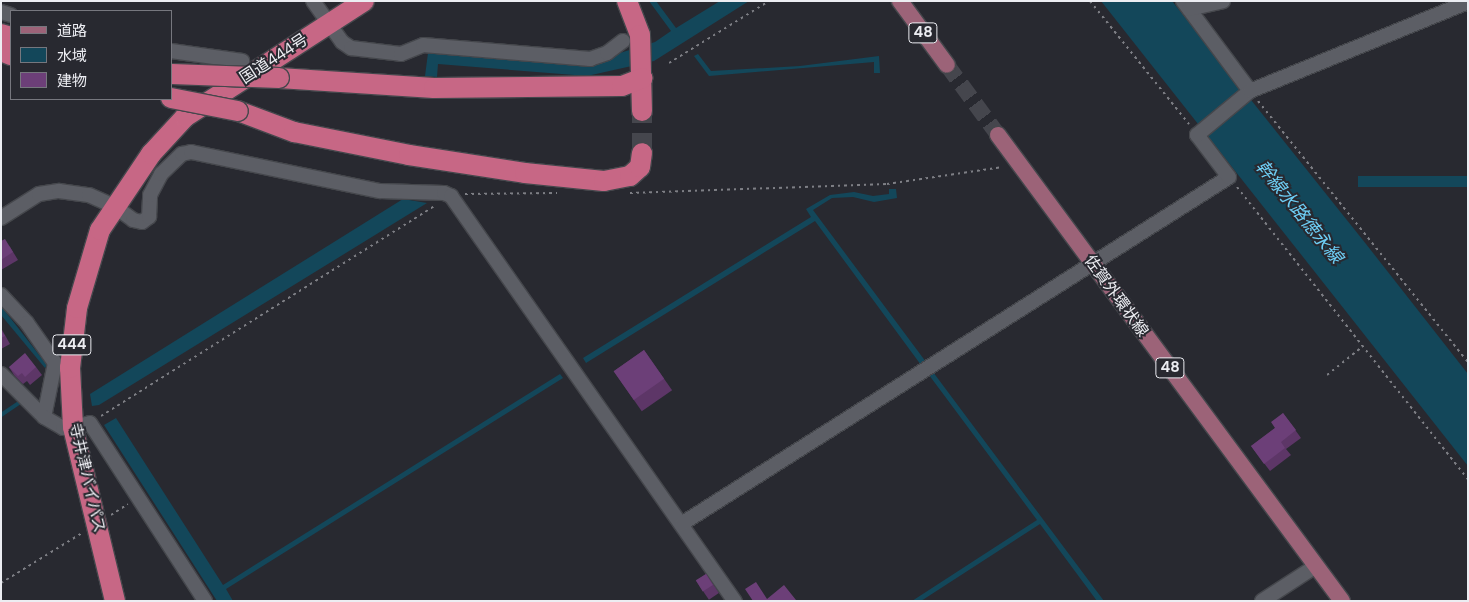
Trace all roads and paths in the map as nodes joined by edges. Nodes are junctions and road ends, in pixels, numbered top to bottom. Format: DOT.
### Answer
graph roads {
  1 [pos="313,1"];
  2 [pos="364,1"];
  3 [pos="627,1"];
  4 [pos="769,1"];
  5 [pos="900,1"];
  6 [pos="1090,1"];
  7 [pos="1223,1"];
  8 [pos="1468,2"];
  9 [pos="1186,5"];
  10 [pos="328,24"];
  11 [pos="623,41"];
  12 [pos="172,51"];
  13 [pos="242,61"];
  14 [pos="669,63"];
  15 [pos="947,64"];
  16 [pos="172,74"];
  17 [pos="643,78"];
  18 [pos="1250,91"];
  19 [pos="172,98"];
  20 [pos="642,111"];
  21 [pos="185,118"];
  22 [pos="998,135"];
  23 [pos="1197,135"];
  24 [pos="642,153"];
  25 [pos="1017,160"];
  26 [pos="1229,177"];
  27 [pos="558,193"];
  28 [pos="625,193"];
  29 [pos="451,196"];
  30 [pos="114,206"];
  31 [pos="1,218"];
  32 [pos="1093,264"];
  33 [pos="1,294"];
  34 [pos="1362,347"];
  35 [pos="1468,362"];
  36 [pos="1,374"];
  37 [pos="1327,375"];
  38 [pos="44,417"];
  39 [pos="81,425"];
  40 [pos="1468,480"];
  41 [pos="139,498"];
  42 [pos="683,523"];
  43 [pos="97,524"];
  44 [pos="1316,566"];
  45 [pos="1,583"];
  46 [pos="115,601"];
  47 [pos="205,601"];
  48 [pos="734,601"];
  49 [pos="1262,601"];
  50 [pos="1342,601"];
  1 -- 10 [label="street"];
  2 -- 10 [label="highway, 国道444号 / 444"];
  3 -- 17 [label="highway"];
  4 -- 14 [label="path"];
  5 -- 15 [label="main road, 48"];
  6 -- 23 [label="path"];
  7 -- 9 [label="street"];
  8 -- 18 [label="street"];
  9 -- 18 [label="street"];
  10 -- 11 [label="street"];
  10 -- 21 [label="highway, 国道444号 / 444"];
  12 -- 13 [label="street"];
  16 -- 17 [label="highway, bridge"];
  17 -- 20 [label="highway"];
  18 -- 23 [label="street"];
  18 -- 35 [label="path"];
  19 -- 24 [label="highway, bridge"];
  21 -- 30 [label="highway, 寺井津バイパス / 444"];
  22 -- 25 [label="main road, 佐賀外環状線 / 48"];
  23 -- 26 [label="street"];
  25 -- 28 [label="path"];
  25 -- 32 [label="main road, 佐賀外環状線 / 48"];
  26 -- 32 [label="street"];
  26 -- 34 [label="path"];
  27 -- 29 [label="path"];
  29 -- 30 [label="street"];
  29 -- 39 [label="path"];
  29 -- 42 [label="street"];
  30 -- 31 [label="street"];
  30 -- 39 [label="highway, 寺井津バイパス / 444"];
  32 -- 42 [label="street"];
  32 -- 44 [label="main road, 佐賀外環状線 / 48"];
  33 -- 38 [label="street"];
  34 -- 37 [label="path"];
  34 -- 40 [label="path"];
  36 -- 38 [label="street"];
  38 -- 39 [label="street"];
  39 -- 41 [label="street"];
  39 -- 43 [label="highway, 寺井津バイパス / 444"];
  41 -- 43 [label="path"];
  41 -- 47 [label="street"];
  42 -- 48 [label="street"];
  43 -- 45 [label="path"];
  43 -- 46 [label="highway, 寺井津バイパス / 444"];
  44 -- 49 [label="street"];
  44 -- 50 [label="main road, 佐賀外環状線 / 48"];
}
